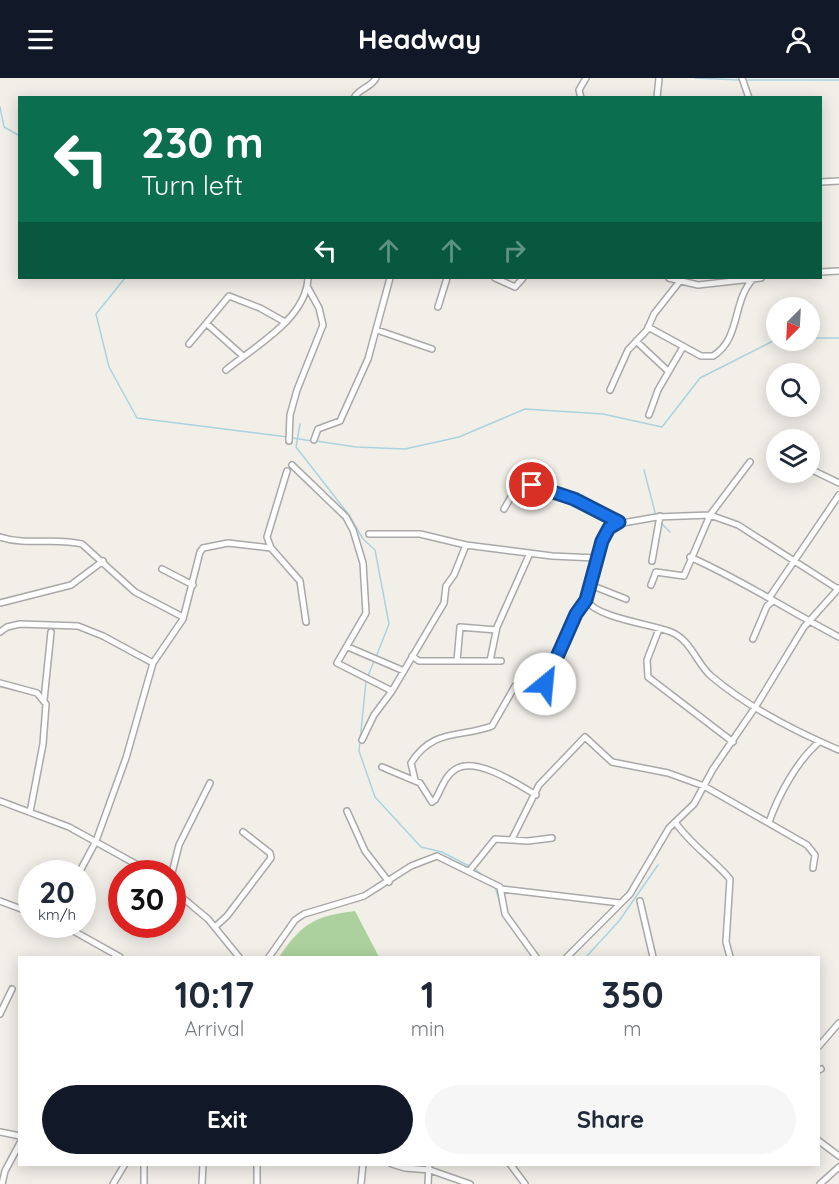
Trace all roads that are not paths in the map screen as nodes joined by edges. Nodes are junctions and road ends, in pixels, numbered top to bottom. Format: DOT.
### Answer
graph roads {
  1 [pos="376,78"];
  2 [pos="586,78"];
  3 [pos="659,78"];
  4 [pos="742,78"];
  5 [pos="355,96"];
  6 [pos="580,96"];
  7 [pos="657,96"];
  8 [pos="748,96"];
  9 [pos="839,181"];
  10 [pos="822,183"];
  11 [pos="839,271"];
  12 [pos="822,272"];
  13 [pos="308,279"];
  14 [pos="390,279"];
  15 [pos="447,279"];
  16 [pos="497,279"];
  17 [pos="522,279"];
  18 [pos="673,279"];
  19 [pos="753,279"];
  20 [pos="681,281"];
  21 [pos="308,288"];
  22 [pos="438,307"];
  23 [pos="285,322"];
  24 [pos="207,324"];
  25 [pos="648,327"];
  26 [pos="377,330"];
  27 [pos="636,341"];
  28 [pos="189,344"];
  29 [pos="683,347"];
  30 [pos="432,349"];
  31 [pos="243,356"];
  32 [pos="226,370"];
  33 [pos="668,371"];
  34 [pos="610,390"];
  35 [pos="649,415"];
  36 [pos="314,440"];
  37 [pos="289,441"];
  38 [pos="750,462"];
  39 [pos="292,465"];
  40 [pos="287,471"];
  41 [pos="820,474"];
  42 [pos="839,483"];
  43 [pos="839,495"];
  44 [pos="504,509"];
  45 [pos="711,515"];
  46 [pos="660,516"];
  47 [pos="619,522"];
  48 [pos="369,534"];
  49 [pos="0,537"];
  50 [pos="466,545"];
  51 [pos="271,548"];
  52 [pos="530,553"];
  53 [pos="690,557"];
  54 [pos="596,558"];
  55 [pos="795,560"];
  56 [pos="103,561"];
  57 [pos="652,561"];
  58 [pos="162,569"];
  59 [pos="588,584"];
  60 [pos="193,585"];
  61 [pos="651,585"];
  62 [pos="838,588"];
  63 [pos="626,599"];
  64 [pos="771,599"];
  65 [pos="586,600"];
  66 [pos="0,603"];
  67 [pos="183,617"];
  68 [pos="809,621"];
  69 [pos="306,622"];
  70 [pos="659,628"];
  71 [pos="496,630"];
  72 [pos="0,632"];
  73 [pos="51,632"];
  74 [pos="839,637"];
  75 [pos="753,639"];
  76 [pos="348,646"];
  77 [pos="412,656"];
  78 [pos="457,661"];
  79 [pos="490,661"];
  80 [pos="501,662"];
  81 [pos="153,663"];
  82 [pos="404,671"];
  83 [pos="0,683"];
  84 [pos="392,691"];
  85 [pos="44,700"];
  86 [pos="756,706"];
  87 [pos="362,740"];
  88 [pos="733,742"];
  89 [pos="819,742"];
  90 [pos="839,750"];
  91 [pos="382,767"];
  92 [pos="415,780"];
  93 [pos="210,783"];
  94 [pos="704,786"];
  95 [pos="536,795"];
  96 [pos="0,801"];
  97 [pos="347,811"];
  98 [pos="30,812"];
  99 [pos="675,822"];
  100 [pos="769,822"];
  101 [pos="243,832"];
  102 [pos="552,838"];
  103 [pos="512,839"];
  104 [pos="96,841"];
  105 [pos="86,860"];
  106 [pos="129,860"];
  107 [pos="175,860"];
  108 [pos="813,868"];
  109 [pos="470,870"];
  110 [pos="389,882"];
  111 [pos="501,889"];
  112 [pos="0,901"];
  113 [pos="640,901"];
  114 [pos="186,902"];
  115 [pos="620,903"];
  116 [pos="18,908"];
  117 [pos="215,927"];
  118 [pos="86,938"];
  119 [pos="118,956"];
  120 [pos="238,956"];
  121 [pos="270,956"];
  122 [pos="535,956"];
  123 [pos="568,956"];
  124 [pos="653,956"];
  125 [pos="730,956"];
  126 [pos="12,989"];
  127 [pos="0,1014"];
  128 [pos="839,1023"];
  129 [pos="820,1045"];
  130 [pos="0,1132"];
  131 [pos="18,1136"];
  132 [pos="820,1144"];
  133 [pos="18,1147"];
  134 [pos="839,1156"];
  135 [pos="124,1166"];
  136 [pos="144,1166"];
  137 [pos="203,1166"];
  138 [pos="257,1166"];
  139 [pos="363,1166"];
  140 [pos="398,1166"];
  141 [pos="512,1166"];
  142 [pos="429,1167"];
  143 [pos="839,1167"];
  144 [pos="2,1184"];
  145 [pos="113,1184"];
  146 [pos="144,1184"];
  147 [pos="202,1184"];
  148 [pos="257,1184"];
  149 [pos="360,1184"];
  150 [pos="428,1184"];
  151 [pos="470,1184"];
  152 [pos="525,1184"];
  153 [pos="820,1184"];
  1 -- 5 [label="street"];
  2 -- 6 [label="street"];
  3 -- 7 [label="street"];
  4 -- 8 [label="street"];
  9 -- 10 [label="street"];
  11 -- 12 [label="street"];
  13 -- 21 [label="street"];
  14 -- 26 [label="street"];
  15 -- 22 [label="street"];
  16 -- 17 [label="street"];
  18 -- 20 [label="street"];
  19 -- 20 [label="street"];
  19 -- 29 [label="street"];
  20 -- 25 [label="street"];
  21 -- 23 [label="street"];
  21 -- 37 [label="street"];
  23 -- 24 [label="street"];
  23 -- 31 [label="street"];
  24 -- 28 [label="street"];
  24 -- 31 [label="street"];
  25 -- 27 [label="street"];
  25 -- 29 [label="street"];
  26 -- 30 [label="street"];
  26 -- 36 [label="street"];
  27 -- 33 [label="street"];
  27 -- 34 [label="street"];
  29 -- 33 [label="street"];
  31 -- 32 [label="street"];
  33 -- 35 [label="street"];
  38 -- 45 [label="street"];
  39 -- 76 [label="street"];
  40 -- 51 [label="street"];
  41 -- 42 [label="street"];
  43 -- 55 [label="street"];
  44 -- 47 [label="street"];
  45 -- 46 [label="street"];
  45 -- 53 [label="street"];
  45 -- 55 [label="street"];
  46 -- 47 [label="street"];
  46 -- 57 [label="street"];
  47 -- 54 [label="street"];
  48 -- 50 [label="street"];
  49 -- 56 [label="street"];
  50 -- 52 [label="street"];
  50 -- 77 [label="street"];
  51 -- 60 [label="street"];
  51 -- 69 [label="street"];
  52 -- 54 [label="street"];
  52 -- 71 [label="street"];
  53 -- 61 [label="street"];
  53 -- 64 [label="street"];
  54 -- 59 [label="street"];
  55 -- 62 [label="street"];
  55 -- 64 [label="street"];
  56 -- 66 [label="street"];
  56 -- 67 [label="street"];
  58 -- 60 [label="street"];
  59 -- 63 [label="street"];
  59 -- 65 [label="street"];
  60 -- 67 [label="street"];
  62 -- 68 [label="street"];
  64 -- 68 [label="street"];
  64 -- 75 [label="street"];
  65 -- 70 [label="street"];
  65 -- 92 [label="street"];
  67 -- 81 [label="street"];
  68 -- 74 [label="street"];
  68 -- 86 [label="street"];
  70 -- 86 [label="street"];
  70 -- 88 [label="street"];
  71 -- 78 [label="street"];
  71 -- 79 [label="street"];
  72 -- 81 [label="street"];
  73 -- 85 [label="street"];
  76 -- 82 [label="street"];
  76 -- 84 [label="street"];
  77 -- 78 [label="street"];
  77 -- 82 [label="street"];
  78 -- 79 [label="street"];
  79 -- 80 [label="street"];
  81 -- 104 [label="street"];
  82 -- 84 [label="street"];
  83 -- 85 [label="street"];
  84 -- 87 [label="street"];
  85 -- 98 [label="street"];
  86 -- 88 [label="street"];
  86 -- 89 [label="street"];
  88 -- 94 [label="street"];
  89 -- 90 [label="street"];
  89 -- 100 [label="street"];
  91 -- 92 [label="street"];
  92 -- 95 [label="street"];
  93 -- 107 [label="street"];
  94 -- 95 [label="street"];
  94 -- 99 [label="street"];
  94 -- 100 [label="street"];
  95 -- 103 [label="street"];
  96 -- 98 [label="street"];
  97 -- 110 [label="street"];
  98 -- 104 [label="street"];
  99 -- 115 [label="street"];
  99 -- 125 [label="street"];
  100 -- 108 [label="street"];
  101 -- 117 [label="street"];
  102 -- 103 [label="street"];
  103 -- 109 [label="street"];
  104 -- 105 [label="street"];
  104 -- 106 [label="street"];
  109 -- 110 [label="street"];
  109 -- 111 [label="street"];
  110 -- 121 [label="street"];
  111 -- 115 [label="street"];
  111 -- 122 [label="street"];
  112 -- 116 [label="street"];
  113 -- 124 [label="street"];
  114 -- 117 [label="street"];
  115 -- 123 [label="street"];
  117 -- 120 [label="street"];
  118 -- 119 [label="street"];
  126 -- 127 [label="street"];
  128 -- 129 [label="street"];
  130 -- 131 [label="street"];
  132 -- 134 [label="street"];
  133 -- 144 [label="street"];
  135 -- 145 [label="street"];
  136 -- 146 [label="street"];
  137 -- 147 [label="street"];
  138 -- 148 [label="street"];
  139 -- 149 [label="street"];
  140 -- 142 [label="street"];
  141 -- 152 [label="street"];
  142 -- 150 [label="street"];
  142 -- 151 [label="street"];
  143 -- 153 [label="street"];
}
